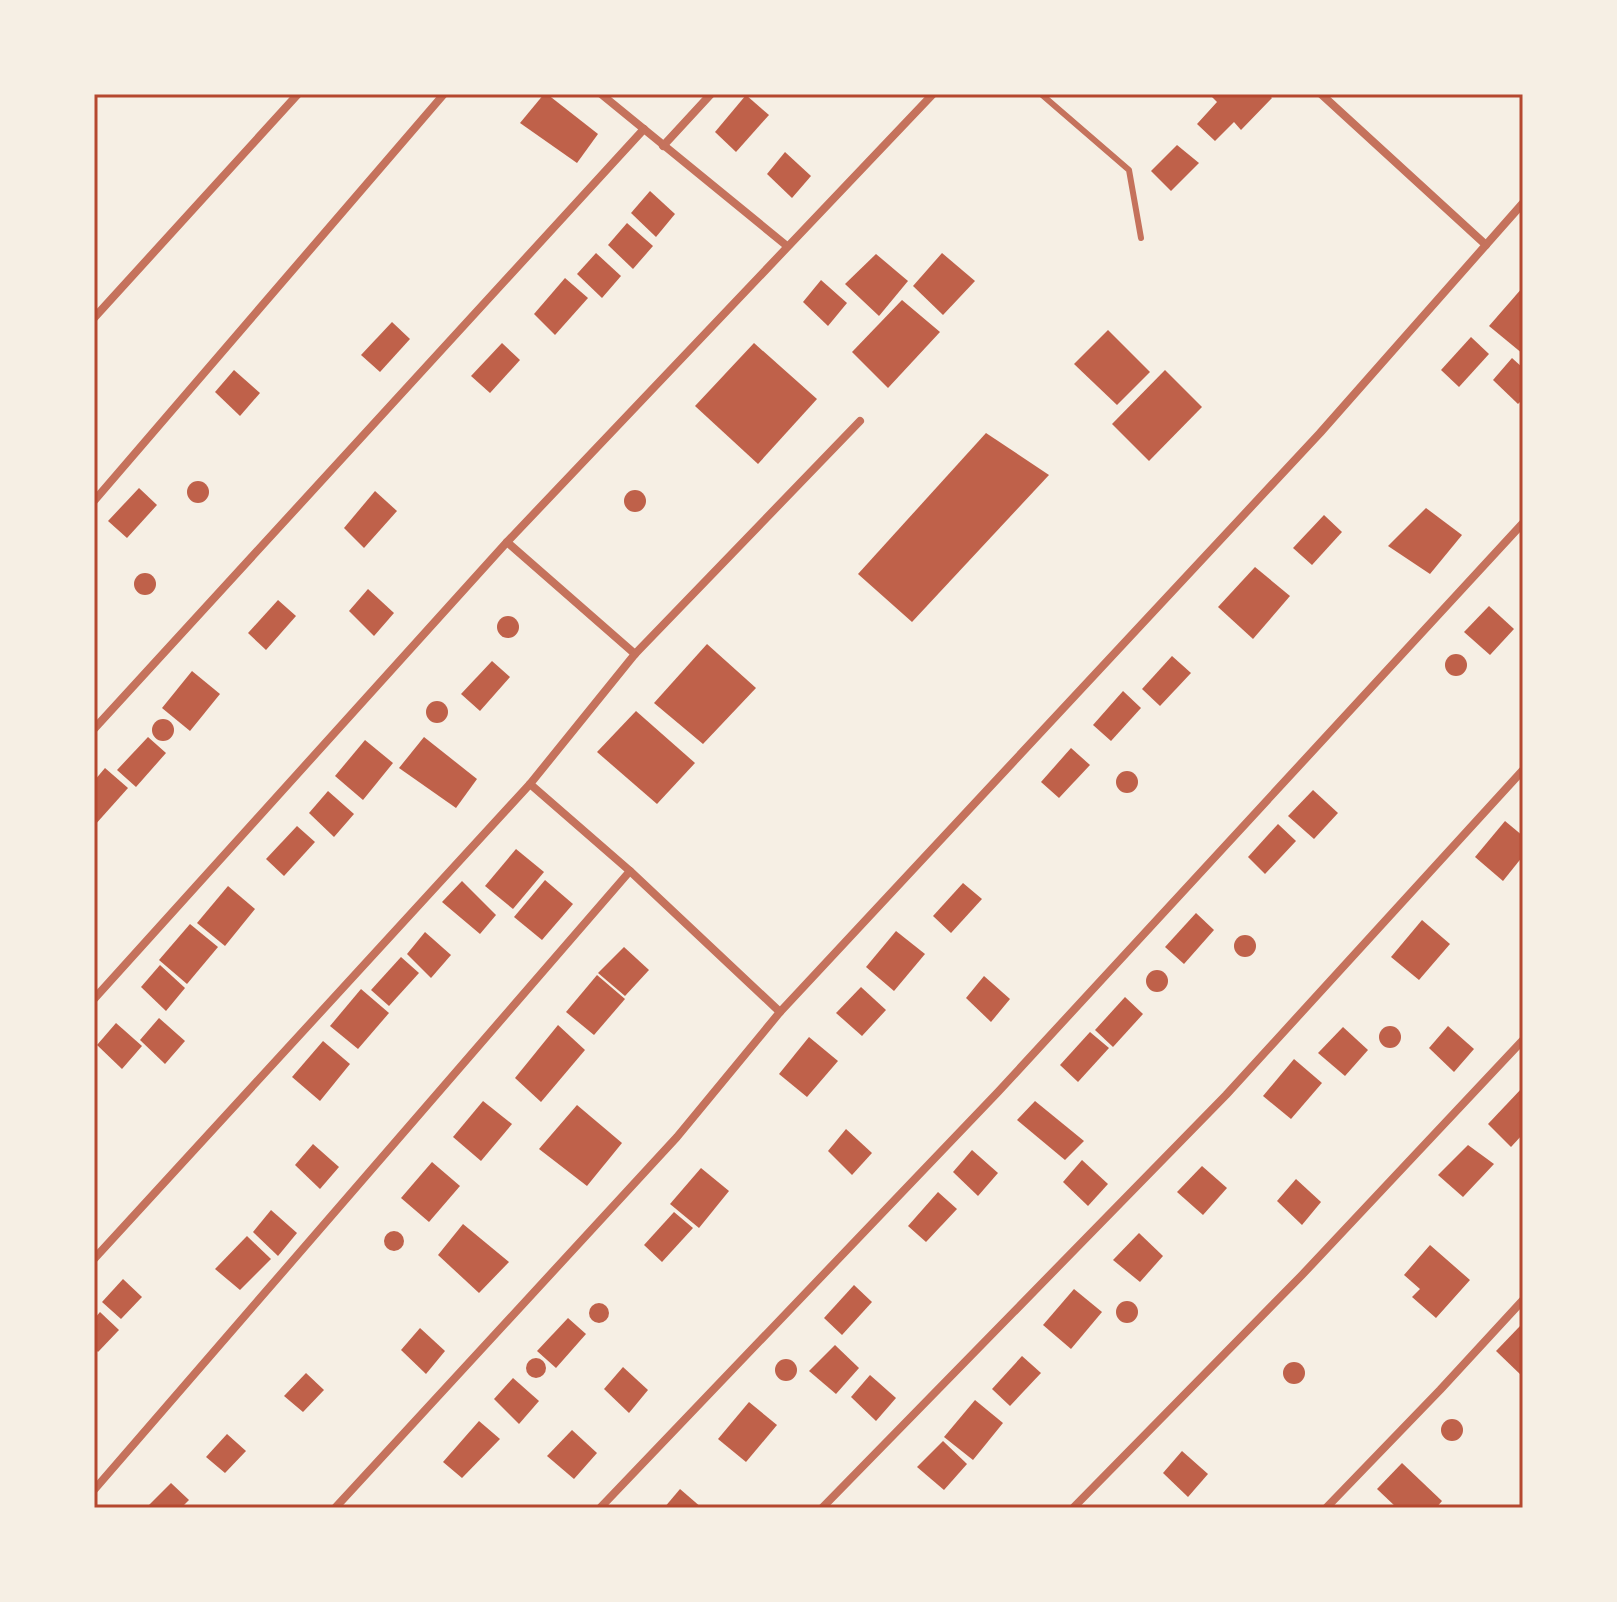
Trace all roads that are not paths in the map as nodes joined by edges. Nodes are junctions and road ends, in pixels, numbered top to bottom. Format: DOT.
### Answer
graph roads {
  1 [pos="298,94"];
  2 [pos="444,94"];
  3 [pos="601,94"];
  4 [pos="711,94"];
  5 [pos="933,94"];
  6 [pos="1041,94"];
  7 [pos="1321,94"];
  8 [pos="644,129"];
  9 [pos="663,146"];
  10 [pos="1523,203"];
  11 [pos="1141,238"];
  12 [pos="1486,245"];
  13 [pos="787,246"];
  14 [pos="94,318"];
  15 [pos="860,421"];
  16 [pos="94,501"];
  17 [pos="1523,523"];
  18 [pos="507,542"];
  19 [pos="635,654"];
  20 [pos="94,729"];
  21 [pos="1523,770"];
  22 [pos="530,784"];
  23 [pos="630,871"];
  24 [pos="94,999"];
  25 [pos="780,1012"];
  26 [pos="1523,1040"];
  27 [pos="94,1259"];
  28 [pos="1523,1300"];
  29 [pos="94,1490"];
  30 [pos="335,1508"];
  31 [pos="600,1508"];
  32 [pos="822,1508"];
  33 [pos="1073,1508"];
  34 [pos="1326,1508"];
  1 -- 14 [label="street"];
  2 -- 16 [label="street"];
  3 -- 8 [label="street"];
  4 -- 9 [label="street"];
  5 -- 13 [label="street"];
  6 -- 11 [label="lane"];
  7 -- 12 [label="street"];
  8 -- 9 [label="street"];
  8 -- 20 [label="street"];
  9 -- 13 [label="street"];
  10 -- 12 [label="street"];
  12 -- 25 [label="street"];
  13 -- 18 [label="street"];
  15 -- 19 [label="street"];
  17 -- 31 [label="street"];
  18 -- 19 [label="street"];
  18 -- 24 [label="street"];
  19 -- 22 [label="street"];
  21 -- 32 [label="street"];
  22 -- 23 [label="street"];
  22 -- 27 [label="street"];
  23 -- 25 [label="street"];
  23 -- 29 [label="street"];
  25 -- 30 [label="street"];
  26 -- 33 [label="street"];
  28 -- 34 [label="street"];
}
